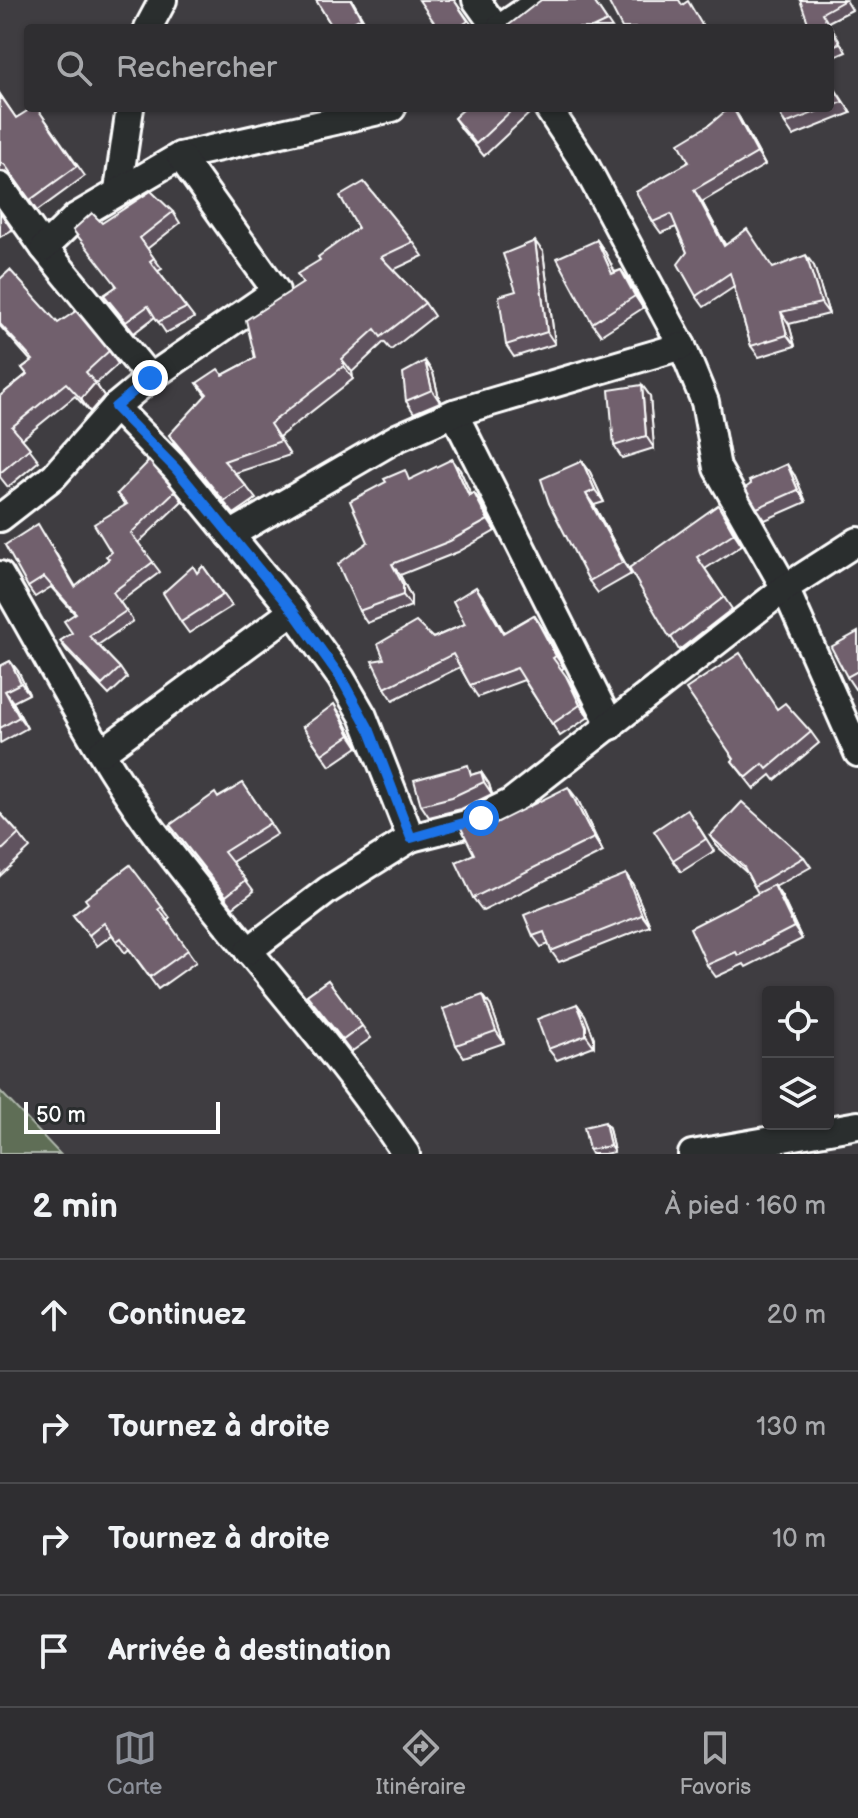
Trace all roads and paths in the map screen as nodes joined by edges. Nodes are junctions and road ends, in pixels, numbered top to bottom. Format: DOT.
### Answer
graph roads {
  1 [pos="163,0"];
  2 [pos="476,0"];
  3 [pos="541,0"];
  4 [pos="150,24"];
  5 [pos="495,24"];
  6 [pos="504,24"];
  7 [pos="129,112"];
  8 [pos="374,112"];
  9 [pos="551,112"];
  10 [pos="180,156"];
  11 [pos="0,186"];
  12 [pos="118,190"];
  13 [pos="44,248"];
  14 [pos="682,346"];
  15 [pos="150,378"];
  16 [pos="115,407"];
  17 [pos="454,413"];
  18 [pos="0,518"];
  19 [pos="230,535"];
  20 [pos="858,541"];
  21 [pos="0,575"];
  22 [pos="785,588"];
  23 [pos="293,611"];
  24 [pos="611,726"];
  25 [pos="102,752"];
  26 [pos="858,753"];
  27 [pos="411,838"];
  28 [pos="248,951"];
  29 [pos="858,1125"];
  30 [pos="406,1154"];
  31 [pos="692,1154"];
  1 -- 4 [label="street"];
  2 -- 5 [label="street"];
  3 -- 6 [label="street"];
  7 -- 12 [label="street"];
  8 -- 10 [label="street"];
  9 -- 14 [label="street"];
  10 -- 12 [label="street"];
  10 -- 15 [label="street"];
  11 -- 13 [label="street"];
  12 -- 13 [label="street"];
  13 -- 15 [label="street"];
  14 -- 17 [label="street"];
  14 -- 22 [label="street"];
  15 -- 16 [label="street"];
  16 -- 18 [label="street"];
  16 -- 19 [label="street"];
  17 -- 19 [label="street"];
  17 -- 24 [label="street"];
  19 -- 23 [label="street"];
  20 -- 22 [label="street"];
  21 -- 25 [label="street"];
  22 -- 24 [label="street"];
  22 -- 26 [label="street"];
  23 -- 25 [label="street"];
  23 -- 27 [label="street"];
  24 -- 27 [label="street"];
  25 -- 28 [label="street"];
  27 -- 28 [label="street"];
  28 -- 30 [label="street"];
  29 -- 31 [label="street"];
}
